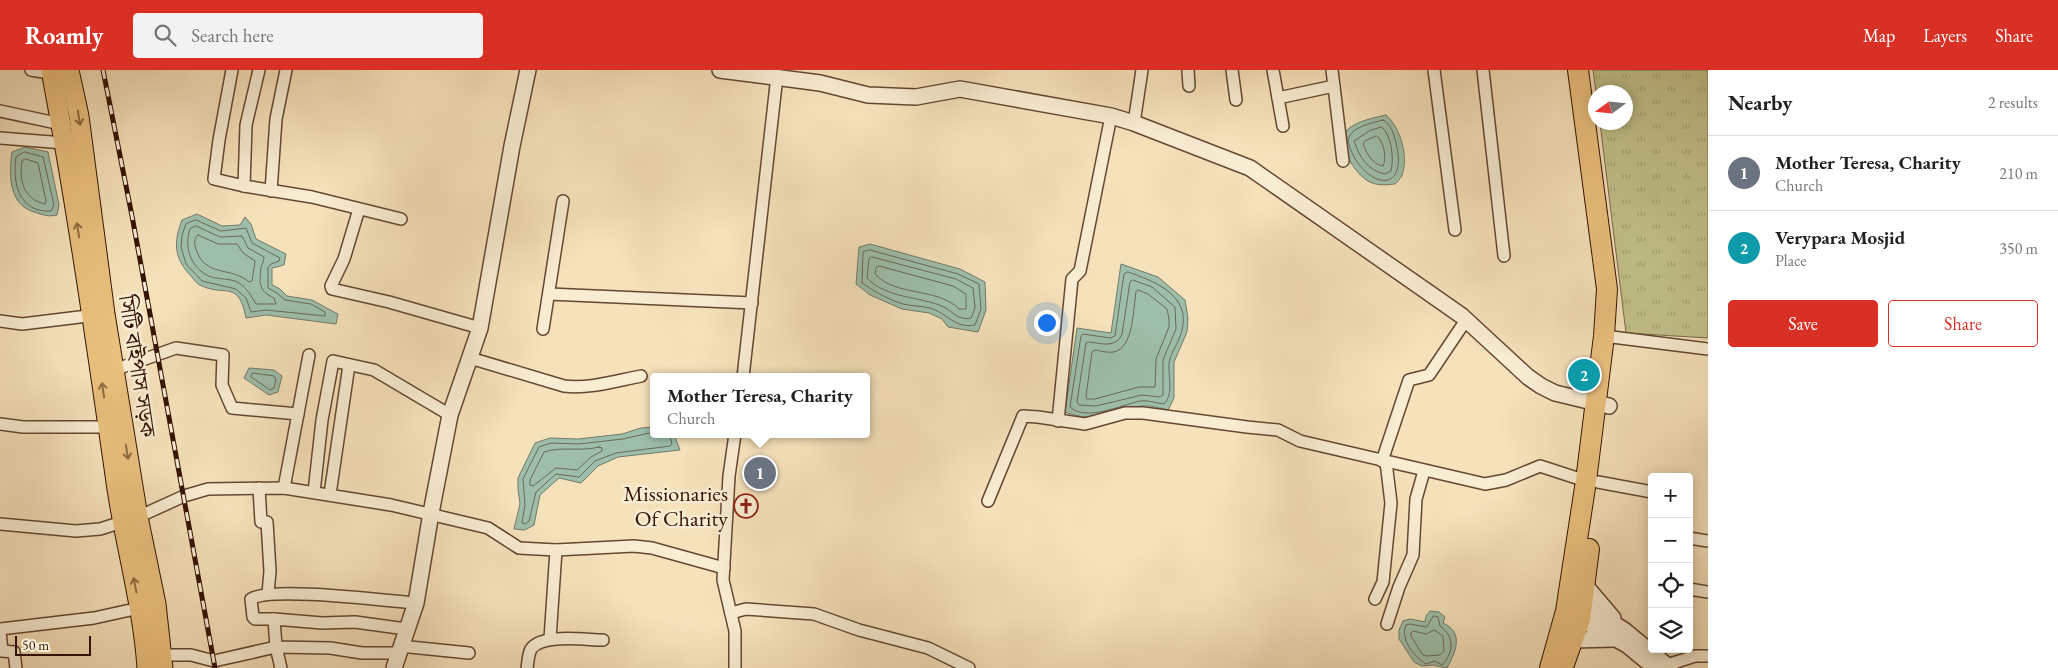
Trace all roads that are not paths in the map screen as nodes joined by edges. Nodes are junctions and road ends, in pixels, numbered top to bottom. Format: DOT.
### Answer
graph roads {
  1 [pos="31,70"];
  2 [pos="232,70"];
  3 [pos="259,70"];
  4 [pos="286,70"];
  5 [pos="528,70"];
  6 [pos="720,70"];
  7 [pos="1142,70"];
  8 [pos="1188,70"];
  9 [pos="1232,70"];
  10 [pos="1273,70"];
  11 [pos="1332,70"];
  12 [pos="1434,70"];
  13 [pos="1483,70"];
  14 [pos="1578,70"];
  15 [pos="1591,70"];
  16 [pos="60,72"];
  17 [pos="777,76"];
  18 [pos="1593,85"];
  19 [pos="1189,86"];
  20 [pos="1334,86"];
  21 [pos="1278,98"];
  22 [pos="1236,100"];
  23 [pos="0,111"];
  24 [pos="1111,116"];
  25 [pos="1134,123"];
  26 [pos="61,124"];
  27 [pos="1283,126"];
  28 [pos="1599,130"];
  29 [pos="0,138"];
  30 [pos="64,143"];
  31 [pos="1343,161"];
  32 [pos="244,186"];
  33 [pos="271,190"];
  34 [pos="563,201"];
  35 [pos="359,209"];
  36 [pos="402,219"];
  37 [pos="1455,230"];
  38 [pos="1504,256"];
  39 [pos="549,294"];
  40 [pos="752,303"];
  41 [pos="99,315"];
  42 [pos="1466,320"];
  43 [pos="0,321"];
  44 [pos="480,328"];
  45 [pos="544,329"];
  46 [pos="1611,337"];
  47 [pos="1708,349"];
  48 [pos="309,355"];
  49 [pos="470,358"];
  50 [pos="349,365"];
  51 [pos="114,370"];
  52 [pos="743,373"];
  53 [pos="641,376"];
  54 [pos="1602,404"];
  55 [pos="298,414"];
  56 [pos="450,415"];
  57 [pos="1058,421"];
  58 [pos="0,424"];
  59 [pos="108,427"];
  60 [pos="734,438"];
  61 [pos="1384,461"];
  62 [pos="1424,471"];
  63 [pos="1592,481"];
  64 [pos="259,488"];
  65 [pos="284,488"];
  66 [pos="1648,491"];
  67 [pos="314,492"];
  68 [pos="330,494"];
  69 [pos="988,501"];
  70 [pos="430,513"];
  71 [pos="130,520"];
  72 [pos="0,524"];
  73 [pos="1693,539"];
  74 [pos="1708,541"];
  75 [pos="556,550"];
  76 [pos="724,568"];
  77 [pos="1693,590"];
  78 [pos="1708,592"];
  79 [pos="268,594"];
  80 [pos="1375,599"];
  81 [pos="416,603"];
  82 [pos="1576,603"];
  83 [pos="148,606"];
  84 [pos="731,613"];
  85 [pos="274,619"];
  86 [pos="1387,624"];
  87 [pos="406,630"];
  88 [pos="0,631"];
  89 [pos="1619,635"];
  90 [pos="550,639"];
  91 [pos="603,640"];
  92 [pos="1572,640"];
  93 [pos="276,647"];
  94 [pos="469,653"];
  95 [pos="398,656"];
  96 [pos="1708,656"];
  97 [pos="162,662"];
  98 [pos="1664,667"];
  99 [pos="16,668"];
  100 [pos="146,668"];
  101 [pos="281,668"];
  102 [pos="527,668"];
  103 [pos="734,668"];
  104 [pos="969,668"];
  105 [pos="1550,668"];
  106 [pos="1563,668"];
  1 -- 16 [label="street"];
  2 -- 32 [label="street"];
  3 -- 32 [label="street"];
  4 -- 33 [label="street"];
  5 -- 44 [label="street"];
  6 -- 17 [label="street"];
  7 -- 25 [label="street"];
  8 -- 19 [label="street"];
  9 -- 22 [label="street"];
  10 -- 21 [label="street"];
  11 -- 20 [label="street"];
  12 -- 37 [label="street"];
  13 -- 38 [label="street"];
  14 -- 46 [label="highway"];
  15 -- 18 [label="highway"];
  16 -- 26 [label="main road"];
  16 -- 41 [label="main road, সিটি বাইপাস সড়ক, one-way"];
  17 -- 24 [label="street"];
  17 -- 40 [label="street"];
  20 -- 21 [label="street"];
  20 -- 31 [label="street"];
  21 -- 27 [label="street"];
  23 -- 26 [label="street"];
  24 -- 25 [label="street"];
  24 -- 57 [label="street"];
  25 -- 42 [label="street"];
  26 -- 30 [label="main road"];
  28 -- 46 [label="highway"];
  29 -- 30 [label="street"];
  41 -- 30 [label="main road, one-way"];
  32 -- 33 [label="street"];
  33 -- 35 [label="street"];
  34 -- 39 [label="street"];
  35 -- 36 [label="street"];
  35 -- 44 [label="street"];
  39 -- 40 [label="street"];
  39 -- 45 [label="street"];
  40 -- 52 [label="street"];
  41 -- 43 [label="street"];
  41 -- 51 [label="main road, সিটি বাইপাস সড়ক"];
  59 -- 41 [label="main road, one-way"];
  42 -- 54 [label="street"];
  42 -- 61 [label="street"];
  44 -- 49 [label="street"];
  46 -- 47 [label="street"];
  46 -- 54 [label="highway"];
  48 -- 55 [label="street"];
  49 -- 53 [label="street"];
  49 -- 56 [label="street"];
  50 -- 56 [label="street"];
  50 -- 67 [label="street"];
  50 -- 68 [label="street"];
  51 -- 55 [label="street"];
  51 -- 71 [label="main road, সিটি বাইপাস সড়ক, one-way"];
  54 -- 63 [label="highway"];
  55 -- 65 [label="street"];
  56 -- 70 [label="street"];
  57 -- 61 [label="street"];
  57 -- 69 [label="street"];
  58 -- 59 [label="street"];
  59 -- 71 [label="main road"];
  60 -- 76 [label="street"];
  61 -- 62 [label="street"];
  61 -- 80 [label="street"];
  62 -- 63 [label="street"];
  62 -- 86 [label="street"];
  63 -- 66 [label="street"];
  63 -- 82 [label="highway"];
  64 -- 65 [label="street"];
  64 -- 71 [label="street"];
  64 -- 79 [label="street"];
  65 -- 67 [label="street"];
  67 -- 68 [label="street"];
  68 -- 70 [label="street"];
  70 -- 75 [label="street"];
  70 -- 81 [label="street"];
  71 -- 72 [label="street"];
  71 -- 83 [label="main road"];
  73 -- 74 [label="street"];
  75 -- 76 [label="street"];
  75 -- 90 [label="street"];
  76 -- 84 [label="street"];
  77 -- 78 [label="street"];
  79 -- 81 [label="street"];
  79 -- 85 [label="street"];
  81 -- 87 [label="street"];
  82 -- 89 [label="street"];
  82 -- 89 [label="street"];
  82 -- 92 [label="highway"];
  82 -- 105 [label="highway"];
  83 -- 88 [label="street"];
  83 -- 97 [label="main road"];
  83 -- 100 [label="main road"];
  84 -- 103 [label="street"];
  84 -- 104 [label="street"];
  85 -- 87 [label="street"];
  85 -- 93 [label="street"];
  87 -- 95 [label="street"];
  88 -- 99 [label="street"];
  89 -- 92 [label="street"];
  89 -- 98 [label="street"];
  90 -- 91 [label="street"];
  90 -- 102 [label="street"];
  92 -- 106 [label="highway"];
  93 -- 95 [label="street"];
  93 -- 97 [label="street"];
  93 -- 101 [label="street"];
  94 -- 95 [label="street"];
  96 -- 98 [label="street"];
}
